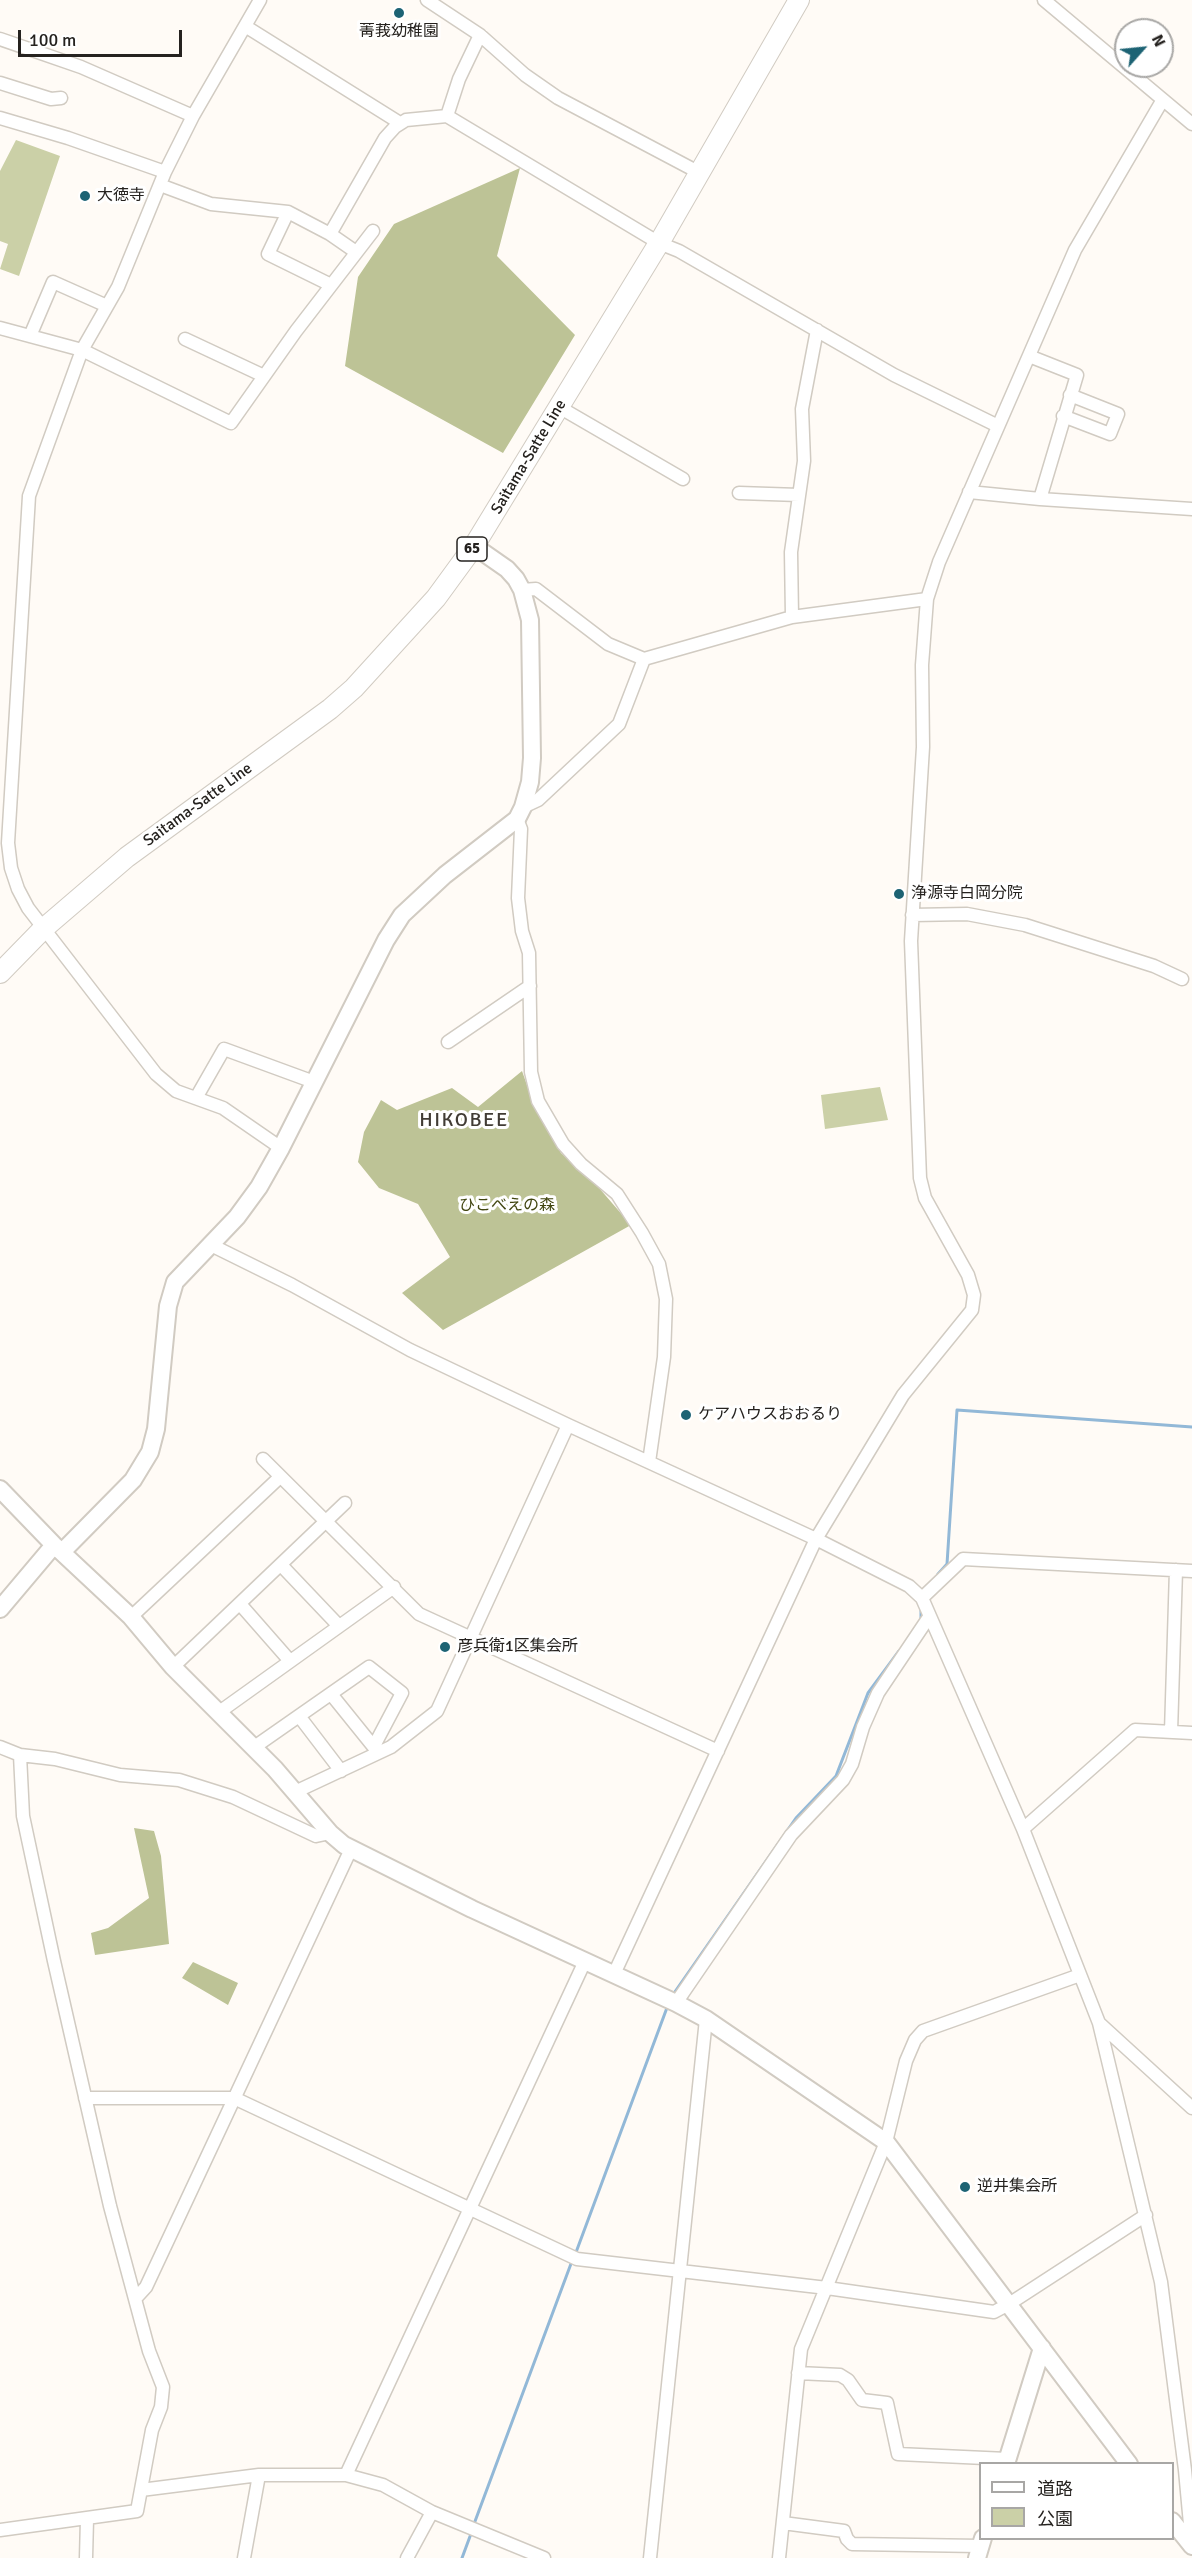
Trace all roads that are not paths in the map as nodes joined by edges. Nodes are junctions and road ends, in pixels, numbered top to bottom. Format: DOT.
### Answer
graph roads {
  1 [pos="260,0"];
  2 [pos="427,0"];
  3 [pos="799,0"];
  4 [pos="1044,0"];
  5 [pos="244,26"];
  6 [pos="480,35"];
  7 [pos="0,39"];
  8 [pos="0,83"];
  9 [pos="61,98"];
  10 [pos="1162,101"];
  11 [pos="193,116"];
  12 [pos="447,116"];
  13 [pos="0,118"];
  14 [pos="400,123"];
  15 [pos="1192,124"];
  16 [pos="165,172"];
  17 [pos="698,172"];
  18 [pos="160,185"];
  19 [pos="288,213"];
  20 [pos="373,231"];
  21 [pos="330,234"];
  22 [pos="659,243"];
  23 [pos="356,252"];
  24 [pos="331,285"];
  25 [pos="107,306"];
  26 [pos="0,328"];
  27 [pos="817,330"];
  28 [pos="30,336"];
  29 [pos="185,339"];
  30 [pos="82,350"];
  31 [pos="1029,356"];
  32 [pos="264,376"];
  33 [pos="1070,395"];
  34 [pos="559,406"];
  35 [pos="1064,416"];
  36 [pos="998,426"];
  37 [pos="683,478"];
  38 [pos="969,492"];
  39 [pos="739,493"];
  40 [pos="799,495"];
  41 [pos="1040,500"];
  42 [pos="1192,509"];
  43 [pos="474,546"];
  44 [pos="522,590"];
  45 [pos="927,599"];
  46 [pos="792,617"];
  47 [pos="645,659"];
  48 [pos="520,813"];
  49 [pos="912,915"];
  50 [pos="43,929"];
  51 [pos="0,973"];
  52 [pos="1182,979"];
  53 [pos="530,986"];
  54 [pos="448,1042"];
  55 [pos="314,1082"];
  56 [pos="196,1098"];
  57 [pos="281,1148"];
  58 [pos="209,1244"];
  59 [pos="568,1425"];
  60 [pos="262,1459"];
  61 [pos="649,1462"];
  62 [pos="280,1477"];
  63 [pos="0,1489"];
  64 [pos="345,1503"];
  65 [pos="326,1522"];
  66 [pos="816,1539"];
  67 [pos="58,1548"];
  68 [pos="281,1565"];
  69 [pos="1176,1570"];
  70 [pos="1192,1571"];
  71 [pos="394,1587"];
  72 [pos="922,1598"];
  73 [pos="240,1604"];
  74 [pos="0,1610"];
  75 [pos="131,1617"];
  76 [pos="929,1617"];
  77 [pos="339,1626"];
  78 [pos="471,1639"];
  79 [pos="290,1661"];
  80 [pos="173,1667"];
  81 [pos="331,1694"];
  82 [pos="218,1713"];
  83 [pos="299,1716"];
  84 [pos="1171,1732"];
  85 [pos="1192,1733"];
  86 [pos="0,1747"];
  87 [pos="253,1748"];
  88 [pos="376,1749"];
  89 [pos="718,1751"];
  90 [pos="20,1755"];
  91 [pos="341,1771"];
  92 [pos="295,1792"];
  93 [pos="1023,1829"];
  94 [pos="330,1833"];
  95 [pos="351,1849"];
  96 [pos="585,1961"];
  97 [pos="614,1974"];
  98 [pos="1080,1975"];
  99 [pos="676,2003"];
  100 [pos="706,2019"];
  101 [pos="1099,2023"];
  102 [pos="85,2098"];
  103 [pos="234,2098"];
  104 [pos="1192,2108"];
  105 [pos="886,2142"];
  106 [pos="471,2208"];
  107 [pos="1146,2215"];
  108 [pos="680,2271"];
  109 [pos="827,2288"];
  110 [pos="135,2299"];
  111 [pos="1009,2304"];
  112 [pos="1042,2348"];
  113 [pos="798,2373"];
  114 [pos="1006,2461"];
  115 [pos="1128,2462"];
  116 [pos="1189,2466"];
  117 [pos="259,2475"];
  118 [pos="346,2475"];
  119 [pos="141,2490"];
  120 [pos="432,2512"];
  121 [pos="87,2519"];
  122 [pos="1174,2522"];
  123 [pos="783,2523"];
  124 [pos="0,2530"];
  125 [pos="1192,2546"];
  126 [pos="980,2548"];
  127 [pos="86,2558"];
  128 [pos="244,2558"];
  129 [pos="406,2558"];
  130 [pos="544,2558"];
  131 [pos="650,2558"];
  132 [pos="779,2558"];
  1 -- 5 [label="street"];
  2 -- 6 [label="street"];
  3 -- 17 [label="main road, Saitama-Satte Line / 65"];
  4 -- 10 [label="street"];
  5 -- 11 [label="street"];
  5 -- 14 [label="street"];
  6 -- 12 [label="street"];
  6 -- 17 [label="street"];
  7 -- 11 [label="street"];
  8 -- 9 [label="street"];
  10 -- 15 [label="street"];
  10 -- 31 [label="street"];
  11 -- 16 [label="street"];
  12 -- 14 [label="street"];
  12 -- 22 [label="street"];
  13 -- 16 [label="street"];
  14 -- 21 [label="street"];
  16 -- 18 [label="street"];
  17 -- 22 [label="main road, Saitama-Satte Line / 65"];
  18 -- 19 [label="street"];
  18 -- 25 [label="street"];
  19 -- 21 [label="street"];
  19 -- 24 [label="street"];
  20 -- 23 [label="street"];
  21 -- 23 [label="street"];
  22 -- 27 [label="street"];
  22 -- 34 [label="main road, Saitama-Satte Line / 65"];
  23 -- 24 [label="street"];
  24 -- 32 [label="street"];
  25 -- 28 [label="street"];
  25 -- 30 [label="street"];
  26 -- 28 [label="street"];
  27 -- 36 [label="street"];
  27 -- 40 [label="street"];
  28 -- 30 [label="street"];
  29 -- 32 [label="street"];
  30 -- 32 [label="street"];
  30 -- 50 [label="street"];
  31 -- 33 [label="street"];
  31 -- 36 [label="street"];
  33 -- 35 [label="street"];
  33 -- 35 [label="street"];
  34 -- 37 [label="street"];
  34 -- 43 [label="main road, Saitama-Satte Line / 65"];
  35 -- 41 [label="street"];
  36 -- 38 [label="street"];
  38 -- 41 [label="street"];
  38 -- 45 [label="street"];
  39 -- 40 [label="street"];
  40 -- 46 [label="street"];
  41 -- 42 [label="street"];
  43 -- 44 [label="street"];
  43 -- 50 [label="main road, Saitama-Satte Line / 65"];
  44 -- 47 [label="street"];
  44 -- 48 [label="street"];
  45 -- 46 [label="street"];
  45 -- 49 [label="street"];
  46 -- 47 [label="street"];
  47 -- 48 [label="street"];
  48 -- 53 [label="street"];
  48 -- 55 [label="street"];
  49 -- 52 [label="street"];
  49 -- 66 [label="street"];
  50 -- 51 [label="main road, Saitama-Satte Line / 65"];
  50 -- 56 [label="street"];
  53 -- 54 [label="street"];
  53 -- 61 [label="street"];
  55 -- 56 [label="street"];
  55 -- 57 [label="street"];
  56 -- 57 [label="street"];
  57 -- 58 [label="street"];
  58 -- 59 [label="street"];
  58 -- 67 [label="street"];
  59 -- 61 [label="street"];
  59 -- 78 [label="street"];
  60 -- 62 [label="street"];
  61 -- 66 [label="street"];
  62 -- 65 [label="street"];
  62 -- 75 [label="street"];
  63 -- 67 [label="street"];
  64 -- 65 [label="street"];
  65 -- 68 [label="street"];
  65 -- 71 [label="street"];
  66 -- 72 [label="street"];
  66 -- 89 [label="street"];
  67 -- 74 [label="street"];
  67 -- 75 [label="street"];
  68 -- 73 [label="street"];
  68 -- 77 [label="street"];
  69 -- 70 [label="street"];
  69 -- 72 [label="street"];
  69 -- 84 [label="street"];
  71 -- 77 [label="street"];
  71 -- 78 [label="street"];
  72 -- 76 [label="street"];
  73 -- 79 [label="street"];
  73 -- 80 [label="street"];
  75 -- 80 [label="street"];
  76 -- 93 [label="street"];
  76 -- 99 [label="street"];
  77 -- 79 [label="street"];
  78 -- 88 [label="street"];
  78 -- 89 [label="street"];
  79 -- 82 [label="street"];
  80 -- 82 [label="street"];
  81 -- 83 [label="street"];
  81 -- 88 [label="street"];
  81 -- 88 [label="street"];
  82 -- 87 [label="street"];
  83 -- 87 [label="street"];
  83 -- 91 [label="street"];
  84 -- 85 [label="street"];
  84 -- 93 [label="street"];
  86 -- 90 [label="street"];
  87 -- 92 [label="street"];
  88 -- 91 [label="street"];
  89 -- 97 [label="street"];
  90 -- 94 [label="street"];
  90 -- 102 [label="street"];
  91 -- 92 [label="street"];
  92 -- 94 [label="street"];
  93 -- 98 [label="street"];
  94 -- 95 [label="street"];
  95 -- 96 [label="street"];
  95 -- 103 [label="street"];
  96 -- 97 [label="street"];
  96 -- 106 [label="street"];
  97 -- 99 [label="street"];
  98 -- 101 [label="street"];
  98 -- 105 [label="street"];
  99 -- 100 [label="street"];
  100 -- 105 [label="street"];
  100 -- 108 [label="street"];
  101 -- 104 [label="street"];
  101 -- 107 [label="street"];
  102 -- 103 [label="street"];
  102 -- 110 [label="street"];
  103 -- 106 [label="street"];
  103 -- 110 [label="street"];
  105 -- 109 [label="street"];
  105 -- 111 [label="street"];
  106 -- 108 [label="street"];
  106 -- 118 [label="street"];
  107 -- 111 [label="street"];
  107 -- 116 [label="street"];
  108 -- 109 [label="street"];
  108 -- 131 [label="street"];
  109 -- 111 [label="street"];
  109 -- 113 [label="street"];
  110 -- 119 [label="street"];
  111 -- 112 [label="street"];
  112 -- 114 [label="street"];
  112 -- 115 [label="street"];
  113 -- 114 [label="street"];
  113 -- 123 [label="street"];
  116 -- 125 [label="street"];
  117 -- 118 [label="street"];
  117 -- 119 [label="street"];
  117 -- 128 [label="street"];
  118 -- 120 [label="street"];
  119 -- 121 [label="street"];
  120 -- 129 [label="street"];
  120 -- 130 [label="street"];
  121 -- 124 [label="street"];
  121 -- 127 [label="street"];
  122 -- 125 [label="street"];
  123 -- 126 [label="street"];
  123 -- 132 [label="street"];
}
